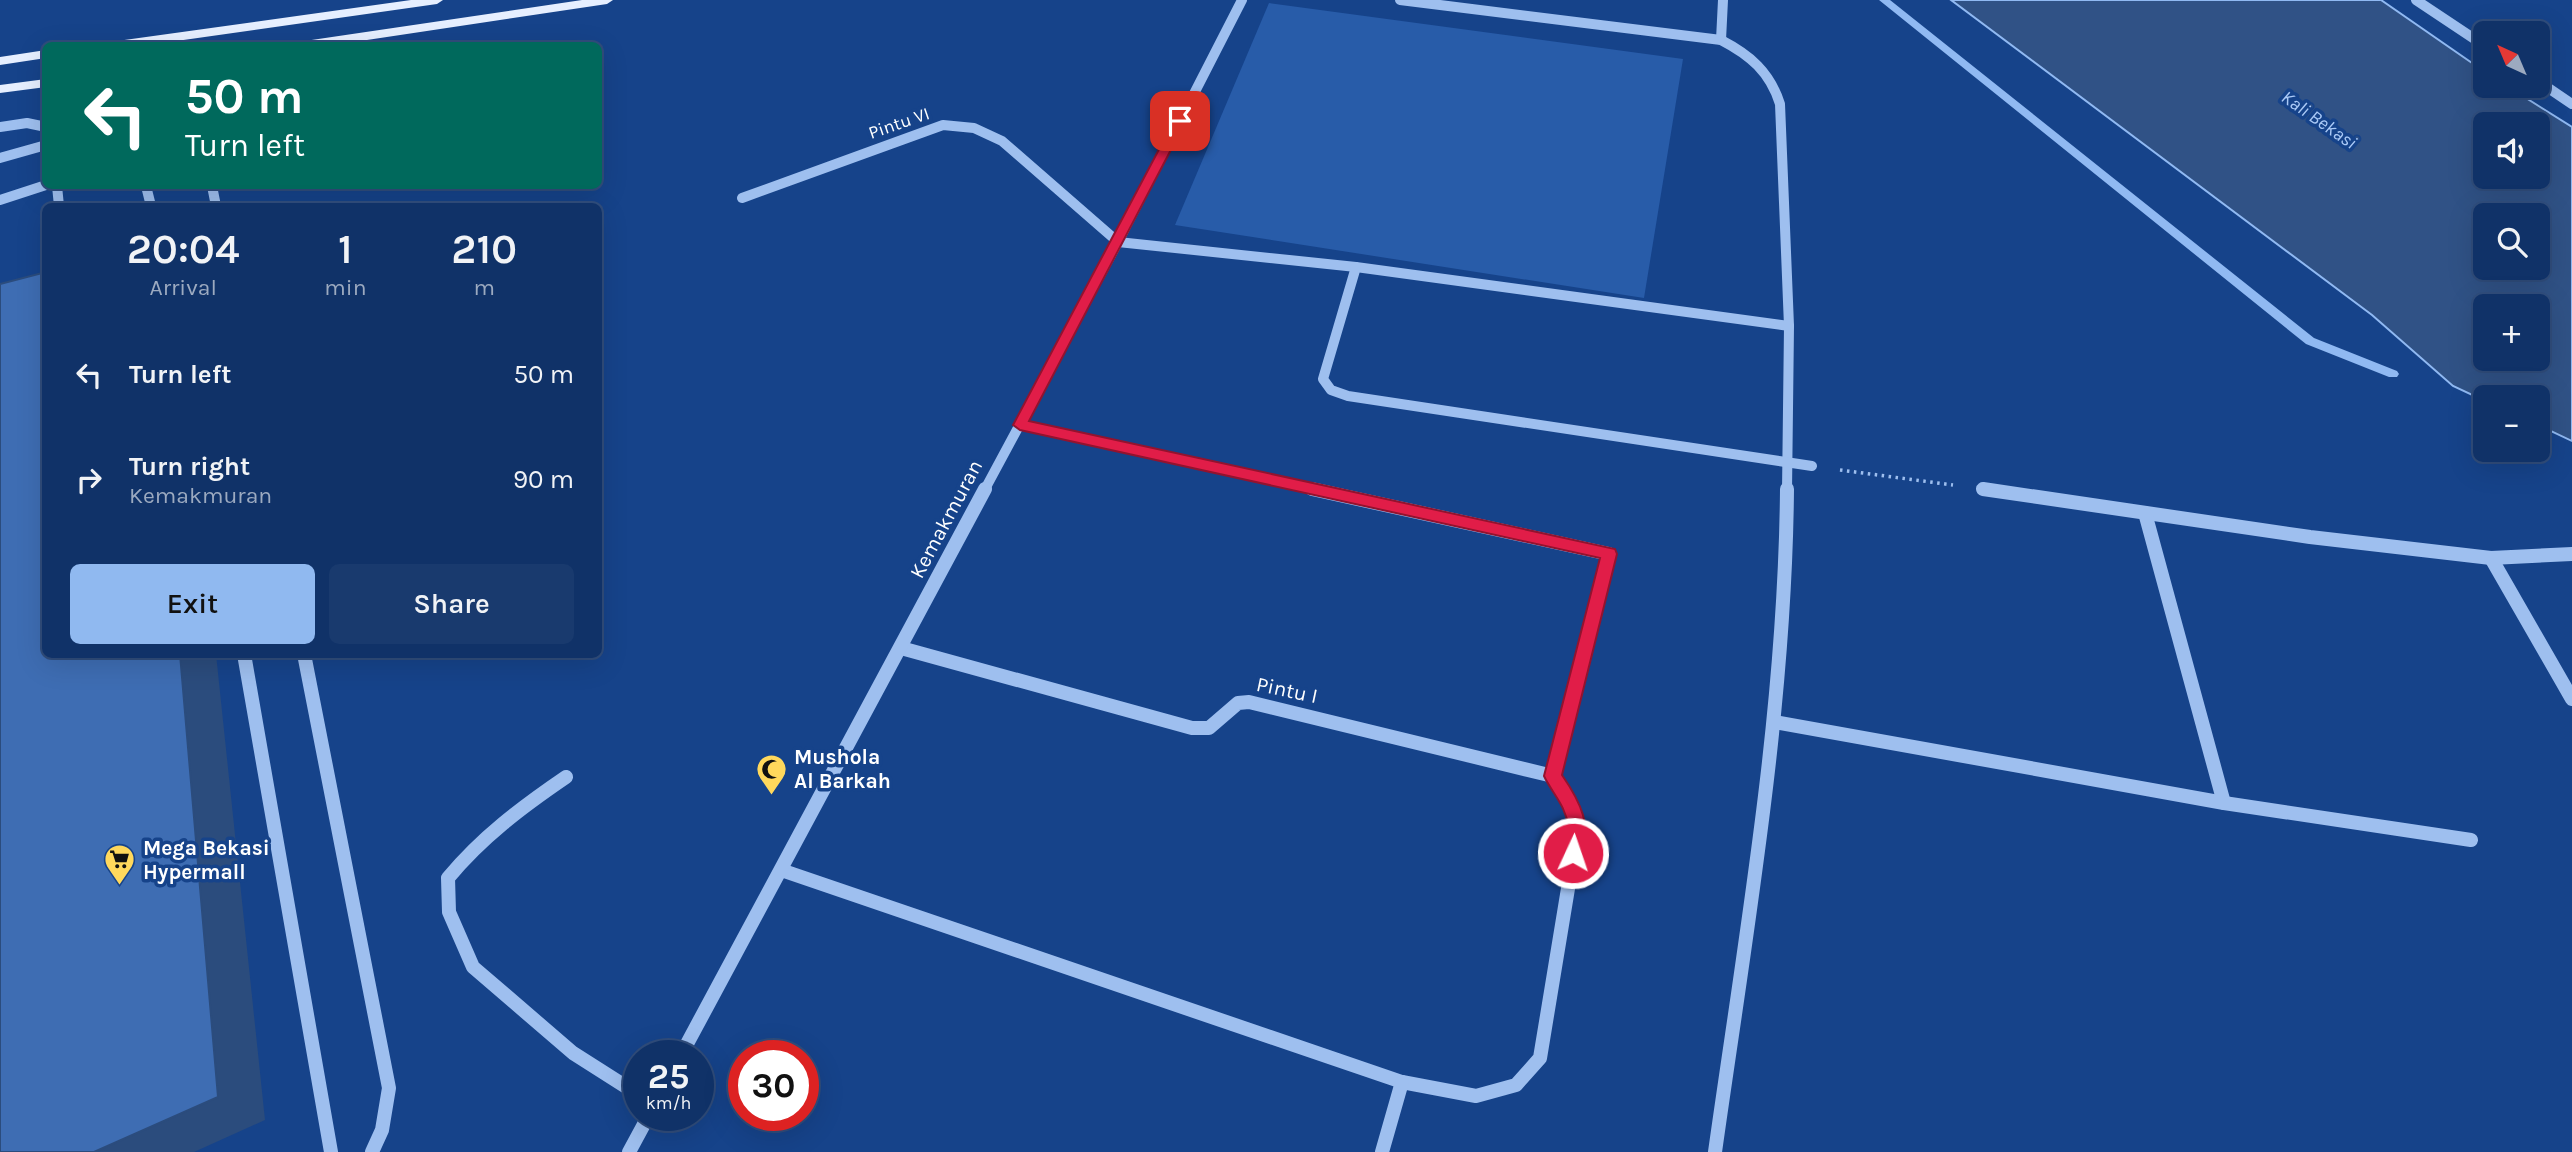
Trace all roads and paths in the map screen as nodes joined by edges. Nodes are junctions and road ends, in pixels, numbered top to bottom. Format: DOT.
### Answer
graph roads {
  1 [pos="437,0"];
  2 [pos="607,0"];
  3 [pos="1242,0"];
  4 [pos="1400,0"];
  5 [pos="1723,0"];
  6 [pos="2416,0"];
  7 [pos="2473,38"];
  8 [pos="1721,40"];
  9 [pos="138,42"];
  10 [pos="325,42"];
  11 [pos="42,55"];
  12 [pos="0,61"];
  13 [pos="42,84"];
  14 [pos="0,89"];
  15 [pos="2550,89"];
  16 [pos="2572,104"];
  17 [pos="42,126"];
  18 [pos="0,127"];
  19 [pos="42,146"];
  20 [pos="0,158"];
  21 [pos="42,186"];
  22 [pos="742,198"];
  23 [pos="0,200"];
  24 [pos="1118,242"];
  25 [pos="1356,267"];
  26 [pos="1789,326"];
  27 [pos="1020,425"];
  28 [pos="1790,462"];
  29 [pos="1812,466"];
  30 [pos="1983,489"];
  31 [pos="2145,513"];
  32 [pos="2572,554"];
  33 [pos="2491,558"];
  34 [pos="901,648"];
  35 [pos="245,658"];
  36 [pos="305,658"];
  37 [pos="2572,699"];
  38 [pos="1775,722"];
  39 [pos="1553,776"];
  40 [pos="566,777"];
  41 [pos="2224,803"];
  42 [pos="2471,840"];
  43 [pos="781,870"];
  44 [pos="689,1040"];
  45 [pos="1402,1082"];
  46 [pos="623,1086"];
  47 [pos="640,1131"];
  48 [pos="331,1152"];
  49 [pos="372,1152"];
  50 [pos="629,1152"];
  51 [pos="1382,1152"];
  52 [pos="1715,1152"];
  1 -- 9 [label="main road"];
  2 -- 10 [label="main road"];
  3 -- 24 [label="street, Kemakmuran"];
  4 -- 8 [label="street"];
  5 -- 8 [label="street"];
  6 -- 7 [label="street"];
  8 -- 26 [label="street"];
  11 -- 12 [label="main road"];
  13 -- 14 [label="main road"];
  15 -- 16 [label="street"];
  17 -- 18 [label="street"];
  19 -- 20 [label="street"];
  21 -- 23 [label="street"];
  22 -- 24 [label="street, Pintu VI"];
  24 -- 25 [label="street"];
  24 -- 27 [label="street, Kemakmuran"];
  25 -- 26 [label="street"];
  25 -- 28 [label="street"];
  26 -- 28 [label="street"];
  27 -- 34 [label="street, Kemakmuran"];
  27 -- 39 [label="street"];
  28 -- 29 [label="street"];
  28 -- 38 [label="street"];
  29 -- 30 [label="path"];
  30 -- 31 [label="street"];
  31 -- 33 [label="street"];
  31 -- 41 [label="street"];
  32 -- 33 [label="street"];
  33 -- 37 [label="street"];
  34 -- 39 [label="street, Pintu I"];
  34 -- 43 [label="street, Kemakmuran"];
  35 -- 48 [label="street"];
  36 -- 49 [label="street"];
  38 -- 41 [label="street"];
  38 -- 52 [label="street"];
  39 -- 45 [label="street"];
  40 -- 46 [label="street"];
  41 -- 42 [label="street"];
  43 -- 44 [label="street, Kemakmuran"];
  43 -- 45 [label="street"];
  45 -- 51 [label="street"];
  47 -- 50 [label="street"];
}
